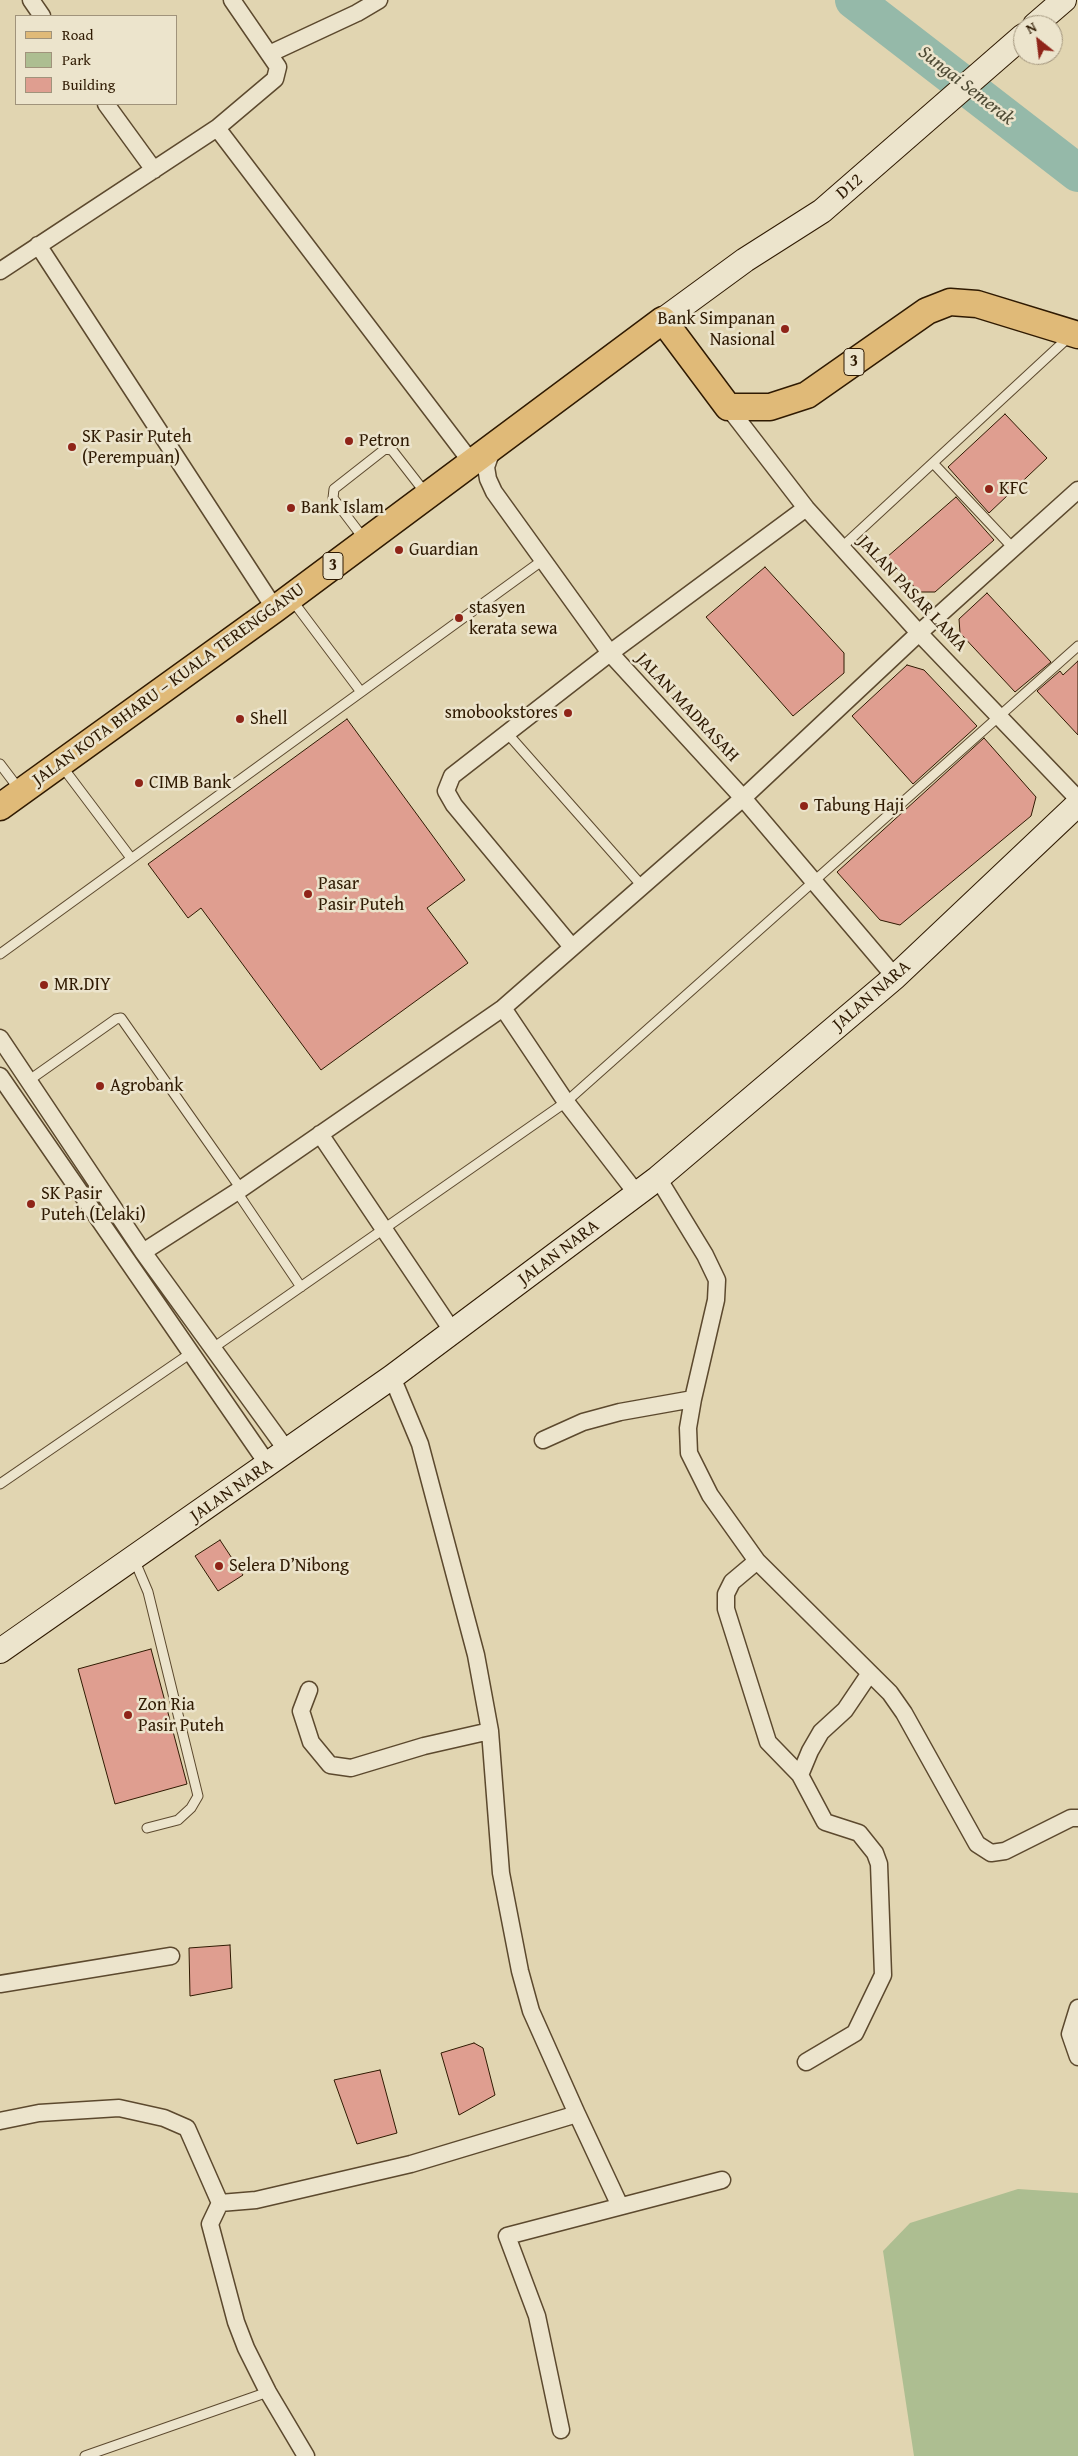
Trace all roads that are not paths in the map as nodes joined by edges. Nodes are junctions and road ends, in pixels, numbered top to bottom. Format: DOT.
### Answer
graph roads {
  1 [pos="30,0"];
  2 [pos="232,0"];
  3 [pos="378,0"];
  4 [pos="1064,0"];
  5 [pos="41,15"];
  6 [pos="1047,15"];
  7 [pos="1013,45"];
  8 [pos="269,54"];
  9 [pos="107,105"];
  10 [pos="217,128"];
  11 [pos="154,170"];
  12 [pos="38,246"];
  13 [pos="0,271"];
  14 [pos="663,320"];
  15 [pos="1076,334"];
  16 [pos="728,407"];
  17 [pos="493,447"];
  18 [pos="472,463"];
  19 [pos="933,463"];
  20 [pos="1078,490"];
  21 [pos="428,495"];
  22 [pos="806,508"];
  23 [pos="366,541"];
  24 [pos="842,547"];
  25 [pos="1013,548"];
  26 [pos="543,560"];
  27 [pos="282,603"];
  28 [pos="919,633"];
  29 [pos="1078,646"];
  30 [pos="610,653"];
  31 [pos="361,692"];
  32 [pos="999,717"];
  33 [pos="507,733"];
  34 [pos="0,764"];
  35 [pos="61,765"];
  36 [pos="21,792"];
  37 [pos="743,798"];
  38 [pos="1078,799"];
  39 [pos="1078,804"];
  40 [pos="0,807"];
  41 [pos="131,858"];
  42 [pos="815,882"];
  43 [pos="643,887"];
  44 [pos="572,947"];
  45 [pos="0,954"];
  46 [pos="895,977"];
  47 [pos="503,1008"];
  48 [pos="0,1038"];
  49 [pos="0,1076"];
  50 [pos="28,1081"];
  51 [pos="566,1102"];
  52 [pos="320,1134"];
  53 [pos="658,1178"];
  54 [pos="239,1190"];
  55 [pos="637,1194"];
  56 [pos="383,1229"];
  57 [pos="143,1252"];
  58 [pos="300,1287"];
  59 [pos="453,1332"];
  60 [pos="213,1348"];
  61 [pos="191,1353"];
  62 [pos="392,1377"];
  63 [pos="693,1399"];
  64 [pos="543,1440"];
  65 [pos="288,1452"];
  66 [pos="268,1466"];
  67 [pos="0,1484"];
  68 [pos="134,1559"];
  69 [pos="757,1561"];
  70 [pos="0,1652"];
  71 [pos="870,1672"];
  72 [pos="309,1690"];
  73 [pos="490,1731"];
  74 [pos="800,1775"];
  75 [pos="1078,1818"];
  76 [pos="147,1828"];
  77 [pos="171,1956"];
  78 [pos="0,1984"];
  79 [pos="1078,2008"];
  80 [pos="1078,2057"];
  81 [pos="806,2062"];
  82 [pos="577,2114"];
  83 [pos="0,2121"];
  84 [pos="722,2180"];
  85 [pos="220,2203"];
  86 [pos="620,2206"];
  87 [pos="268,2392"];
  88 [pos="561,2430"];
  89 [pos="85,2456"];
  90 [pos="306,2456"];
  1 -- 5 [label="street"];
  2 -- 8 [label="street"];
  3 -- 8 [label="street"];
  4 -- 6 [label="main road"];
  7 -- 14 [label="main road, D12"];
  8 -- 10 [label="street"];
  9 -- 11 [label="street"];
  10 -- 11 [label="street"];
  10 -- 18 [label="street"];
  11 -- 12 [label="street"];
  12 -- 13 [label="street"];
  12 -- 27 [label="street"];
  14 -- 16 [label="main road"];
  14 -- 17 [label="main road, JALAN KOTA BHARU – KUALA TERENGGANU / 3"];
  15 -- 16 [label="main road, 3"];
  15 -- 19 [label="lane"];
  16 -- 22 [label="street, JALAN PASAR LAMA"];
  17 -- 18 [label="main road, JALAN KOTA BHARU – KUALA TERENGGANU / 3"];
  17 -- 26 [label="street, JALAN MADRASAH"];
  18 -- 21 [label="main road, JALAN KOTA BHARU – KUALA TERENGGANU / 3"];
  19 -- 24 [label="lane"];
  19 -- 25 [label="lane"];
  20 -- 25 [label="street"];
  21 -- 23 [label="main road, JALAN KOTA BHARU – KUALA TERENGGANU / 3"];
  21 -- 23 [label="lane"];
  22 -- 24 [label="street, JALAN PASAR LAMA"];
  22 -- 30 [label="street"];
  23 -- 27 [label="main road, JALAN KOTA BHARU – KUALA TERENGGANU / 3"];
  24 -- 28 [label="street, JALAN PASAR LAMA"];
  25 -- 28 [label="street"];
  26 -- 30 [label="street, JALAN MADRASAH"];
  26 -- 31 [label="lane"];
  27 -- 31 [label="lane"];
  27 -- 35 [label="main road, JALAN KOTA BHARU – KUALA TERENGGANU / 3"];
  28 -- 32 [label="street, JALAN PASAR LAMA"];
  28 -- 37 [label="street"];
  29 -- 32 [label="lane"];
  30 -- 33 [label="street"];
  30 -- 37 [label="street, JALAN MADRASAH"];
  31 -- 41 [label="lane"];
  32 -- 38 [label="street, JALAN PASAR LAMA"];
  32 -- 42 [label="lane"];
  33 -- 43 [label="lane"];
  33 -- 44 [label="street"];
  34 -- 36 [label="lane"];
  35 -- 36 [label="main road, JALAN KOTA BHARU – KUALA TERENGGANU / 3"];
  35 -- 41 [label="lane"];
  36 -- 40 [label="main road, JALAN KOTA BHARU – KUALA TERENGGANU / 3"];
  37 -- 42 [label="street, JALAN MADRASAH"];
  37 -- 43 [label="street"];
  39 -- 46 [label="main road, JALAN NARA"];
  41 -- 45 [label="lane"];
  42 -- 46 [label="street, JALAN MADRASAH"];
  42 -- 51 [label="lane"];
  43 -- 44 [label="street"];
  44 -- 47 [label="street"];
  46 -- 53 [label="main road, JALAN NARA"];
  47 -- 51 [label="street"];
  47 -- 52 [label="street"];
  48 -- 50 [label="street"];
  49 -- 61 [label="street"];
  50 -- 54 [label="lane"];
  50 -- 57 [label="street"];
  51 -- 55 [label="street"];
  51 -- 56 [label="lane"];
  52 -- 54 [label="street"];
  52 -- 56 [label="street"];
  53 -- 55 [label="main road, JALAN NARA"];
  53 -- 63 [label="street"];
  54 -- 57 [label="street"];
  54 -- 58 [label="lane"];
  55 -- 59 [label="main road, JALAN NARA"];
  56 -- 58 [label="lane"];
  56 -- 59 [label="street"];
  57 -- 60 [label="street"];
  58 -- 60 [label="lane"];
  59 -- 62 [label="main road, JALAN NARA"];
  60 -- 65 [label="street"];
  61 -- 66 [label="street"];
  61 -- 67 [label="lane"];
  62 -- 65 [label="main road, JALAN NARA"];
  62 -- 73 [label="street"];
  63 -- 64 [label="street"];
  63 -- 69 [label="street"];
  65 -- 66 [label="main road, JALAN NARA"];
  66 -- 68 [label="main road, JALAN NARA"];
  68 -- 70 [label="main road, JALAN NARA"];
  68 -- 76 [label="lane"];
  69 -- 71 [label="street"];
  69 -- 74 [label="street"];
  71 -- 74 [label="street"];
  71 -- 75 [label="street"];
  72 -- 73 [label="street"];
  73 -- 82 [label="street"];
  74 -- 81 [label="street"];
  77 -- 78 [label="street"];
  79 -- 80 [label="street"];
  82 -- 85 [label="street"];
  82 -- 86 [label="street"];
  83 -- 85 [label="street"];
  84 -- 86 [label="street"];
  85 -- 87 [label="street"];
  86 -- 88 [label="street"];
  87 -- 89 [label="lane"];
  87 -- 90 [label="street"];
}
